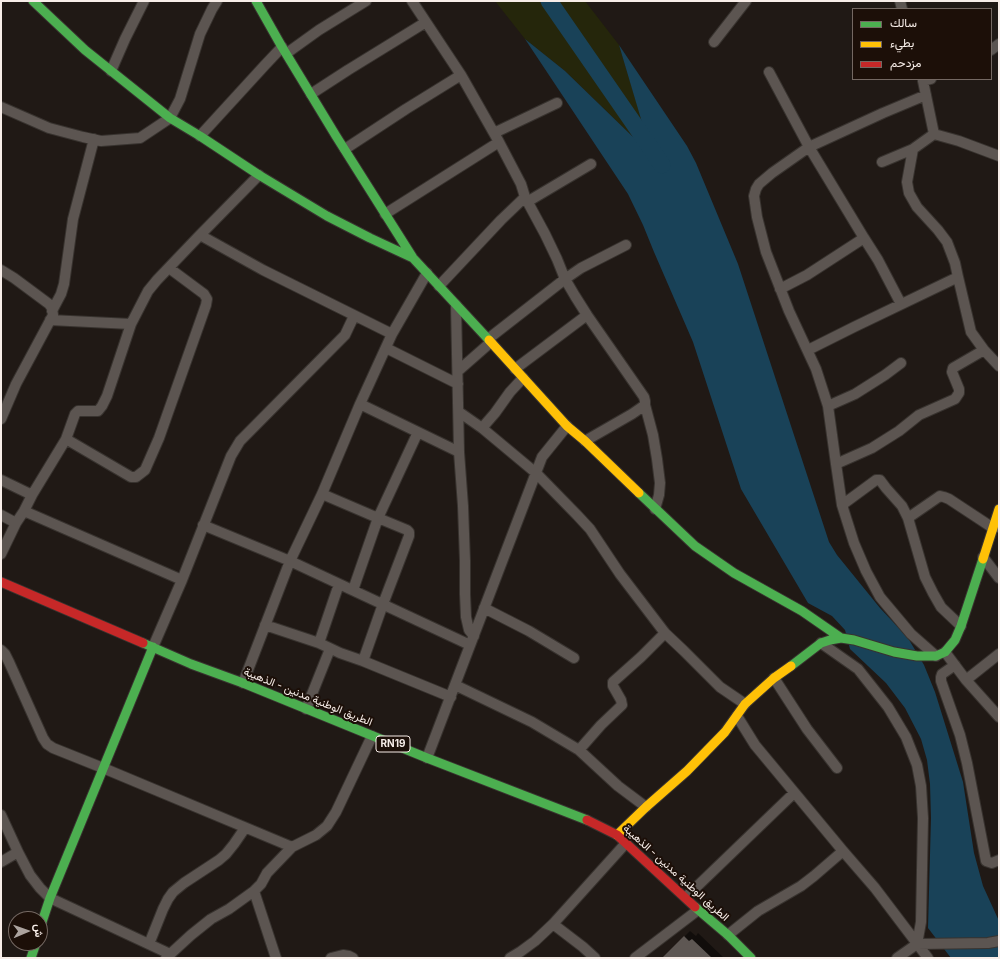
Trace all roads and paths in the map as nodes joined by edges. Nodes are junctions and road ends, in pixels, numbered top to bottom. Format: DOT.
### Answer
graph roads {
  1 [pos="33,1"];
  2 [pos="144,1"];
  3 [pos="217,1"];
  4 [pos="366,1"];
  5 [pos="412,1"];
  6 [pos="746,1"];
  7 [pos="261,3"];
  8 [pos="426,22"];
  9 [pos="714,42"];
  10 [pos="284,50"];
  11 [pos="111,72"];
  12 [pos="769,72"];
  13 [pos="461,74"];
  14 [pos="925,80"];
  15 [pos="311,94"];
  16 [pos="926,96"];
  17 [pos="557,103"];
  18 [pos="1,107"];
  19 [pos="170,118"];
  20 [pos="934,134"];
  21 [pos="200,136"];
  22 [pos="496,137"];
  23 [pos="94,139"];
  24 [pos="809,147"];
  25 [pos="345,149"];
  26 [pos="914,149"];
  27 [pos="999,156"];
  28 [pos="882,162"];
  29 [pos="591,164"];
  30 [pos="259,175"];
  31 [pos="526,199"];
  32 [pos="385,214"];
  33 [pos="200,235"];
  34 [pos="864,238"];
  35 [pos="626,245"];
  36 [pos="413,258"];
  37 [pos="169,268"];
  38 [pos="1,270"];
  39 [pos="427,273"];
  40 [pos="958,277"];
  41 [pos="565,279"];
  42 [pos="439,286"];
  43 [pos="780,289"];
  44 [pos="902,304"];
  45 [pos="456,305"];
  46 [pos="51,315"];
  47 [pos="587,315"];
  48 [pos="354,316"];
  49 [pos="131,324"];
  50 [pos="392,334"];
  51 [pos="490,340"];
  52 [pos="386,348"];
  53 [pos="808,350"];
  54 [pos="984,350"];
  55 [pos="901,363"];
  56 [pos="999,366"];
  57 [pos="515,369"];
  58 [pos="458,371"];
  59 [pos="523,378"];
  60 [pos="458,384"];
  61 [pos="360,404"];
  62 [pos="645,405"];
  63 [pos="828,406"];
  64 [pos="459,412"];
  65 [pos="1,419"];
  66 [pos="566,426"];
  67 [pos="482,428"];
  68 [pos="418,432"];
  69 [pos="66,439"];
  70 [pos="584,441"];
  71 [pos="459,452"];
  72 [pos="836,464"];
  73 [pos="536,473"];
  74 [pos="1,480"];
  75 [pos="322,494"];
  76 [pos="32,495"];
  77 [pos="842,505"];
  78 [pos="655,509"];
  79 [pos="999,509"];
  80 [pos="24,511"];
  81 [pos="1,516"];
  82 [pos="378,518"];
  83 [pos="908,518"];
  84 [pos="16,523"];
  85 [pos="204,525"];
  86 [pos="996,527"];
  87 [pos="1,554"];
  88 [pos="983,557"];
  89 [pos="290,561"];
  90 [pos="999,578"];
  91 [pos="182,580"];
  92 [pos="1,582"];
  93 [pos="339,584"];
  94 [pos="353,590"];
  95 [pos="383,604"];
  96 [pos="484,608"];
  97 [pos="265,625"];
  98 [pos="961,626"];
  99 [pos="665,633"];
  100 [pos="841,638"];
  101 [pos="472,640"];
  102 [pos="319,643"];
  103 [pos="821,643"];
  104 [pos="153,647"];
  105 [pos="330,649"];
  106 [pos="1,650"];
  107 [pos="941,654"];
  108 [pos="999,654"];
  109 [pos="574,658"];
  110 [pos="363,661"];
  111 [pos="955,665"];
  112 [pos="774,678"];
  113 [pos="966,680"];
  114 [pos="243,683"];
  115 [pos="455,685"];
  116 [pos="451,696"];
  117 [pos="745,704"];
  118 [pos="306,709"];
  119 [pos="737,716"];
  120 [pos="999,717"];
  121 [pos="372,736"];
  122 [pos="579,750"];
  123 [pos="427,758"];
  124 [pos="103,768"];
  125 [pos="837,768"];
  126 [pos="794,793"];
  127 [pos="646,807"];
  128 [pos="1,815"];
  129 [pos="245,828"];
  130 [pos="617,835"];
  131 [pos="626,842"];
  132 [pos="292,847"];
  133 [pos="843,851"];
  134 [pos="18,852"];
  135 [pos="999,860"];
  136 [pos="1,862"];
  137 [pos="254,891"];
  138 [pos="50,898"];
  139 [pos="686,898"];
  140 [pos="698,910"];
  141 [pos="46,911"];
  142 [pos="554,924"];
  143 [pos="728,935"];
  144 [pos="999,942"];
  145 [pos="149,944"];
  146 [pos="917,944"];
  147 [pos="168,956"];
  148 [pos="276,958"];
  149 [pos="331,958"];
  150 [pos="353,958"];
  151 [pos="510,958"];
  152 [pos="594,958"];
  153 [pos="635,958"];
  154 [pos="751,958"];
  155 [pos="897,958"];
  156 [pos="928,958"];
  1 -- 11 [label="street"];
  2 -- 11 [label="street"];
  3 -- 19 [label="street"];
  4 -- 10 [label="street"];
  5 -- 8 [label="street"];
  6 -- 9 [label="street"];
  7 -- 10 [label="street"];
  8 -- 13 [label="street"];
  8 -- 15 [label="street"];
  10 -- 15 [label="street"];
  10 -- 21 [label="street"];
  11 -- 19 [label="street"];
  12 -- 24 [label="street"];
  13 -- 22 [label="street"];
  13 -- 25 [label="street"];
  14 -- 16 [label="street"];
  15 -- 25 [label="street"];
  16 -- 20 [label="street"];
  16 -- 24 [label="street"];
  17 -- 22 [label="street"];
  18 -- 23 [label="street"];
  19 -- 21 [label="street"];
  19 -- 23 [label="street"];
  20 -- 26 [label="street"];
  20 -- 27 [label="street"];
  21 -- 30 [label="street"];
  22 -- 31 [label="street"];
  22 -- 32 [label="street"];
  23 -- 46 [label="street"];
  24 -- 34 [label="street"];
  24 -- 43 [label="street"];
  25 -- 32 [label="street"];
  26 -- 28 [label="street"];
  26 -- 40 [label="street"];
  29 -- 31 [label="street"];
  30 -- 33 [label="street"];
  30 -- 36 [label="street"];
  31 -- 41 [label="street"];
  31 -- 42 [label="street"];
  32 -- 36 [label="street"];
  33 -- 37 [label="street"];
  33 -- 48 [label="street"];
  34 -- 43 [label="street"];
  34 -- 44 [label="street"];
  35 -- 41 [label="street"];
  36 -- 39 [label="street"];
  37 -- 49 [label="street"];
  37 -- 69 [label="street"];
  38 -- 46 [label="street"];
  39 -- 42 [label="street"];
  39 -- 50 [label="street"];
  40 -- 44 [label="street"];
  40 -- 54 [label="street"];
  41 -- 47 [label="street"];
  41 -- 51 [label="street"];
  42 -- 45 [label="street"];
  43 -- 53 [label="street"];
  44 -- 53 [label="street"];
  45 -- 51 [label="street"];
  45 -- 58 [label="street"];
  46 -- 49 [label="street"];
  46 -- 65 [label="street"];
  47 -- 57 [label="street"];
  47 -- 62 [label="street"];
  48 -- 50 [label="street"];
  48 -- 85 [label="street"];
  49 -- 69 [label="street"];
  50 -- 52 [label="street"];
  51 -- 57 [label="street"];
  51 -- 58 [label="street"];
  52 -- 60 [label="street"];
  52 -- 61 [label="street"];
  53 -- 63 [label="street"];
  54 -- 56 [label="street"];
  54 -- 72 [label="street"];
  55 -- 63 [label="street"];
  57 -- 59 [label="street"];
  58 -- 60 [label="street"];
  59 -- 66 [label="street"];
  59 -- 67 [label="street"];
  60 -- 64 [label="street"];
  61 -- 68 [label="street"];
  61 -- 75 [label="street"];
  62 -- 70 [label="street"];
  62 -- 78 [label="street"];
  63 -- 72 [label="street"];
  64 -- 67 [label="street"];
  64 -- 71 [label="street"];
  66 -- 70 [label="street"];
  66 -- 73 [label="street"];
  67 -- 73 [label="street"];
  68 -- 71 [label="street"];
  68 -- 82 [label="street"];
  69 -- 76 [label="street"];
  70 -- 78 [label="street"];
  71 -- 101 [label="street"];
  72 -- 77 [label="street"];
  73 -- 96 [label="street"];
  73 -- 99 [label="street"];
  74 -- 76 [label="street"];
  75 -- 82 [label="street"];
  75 -- 89 [label="street"];
  76 -- 80 [label="street"];
  77 -- 83 [label="street"];
  77 -- 107 [label="street"];
  78 -- 100 [label="street"];
  79 -- 86 [label="street"];
  80 -- 84 [label="street"];
  80 -- 91 [label="street"];
  81 -- 84 [label="street"];
  82 -- 94 [label="street"];
  82 -- 95 [label="street"];
  83 -- 86 [label="street"];
  83 -- 98 [label="street"];
  84 -- 87 [label="street"];
  85 -- 89 [label="street"];
  85 -- 91 [label="street"];
  86 -- 88 [label="street"];
  88 -- 90 [label="street"];
  88 -- 98 [label="street"];
  89 -- 93 [label="street"];
  89 -- 97 [label="street"];
  91 -- 104 [label="street"];
  92 -- 104 [label="street, الطريق الوطنية مدنين - الذهيبة / RN19"];
  93 -- 94 [label="street"];
  93 -- 102 [label="street"];
  94 -- 95 [label="street"];
  95 -- 101 [label="street"];
  95 -- 110 [label="street"];
  96 -- 101 [label="street"];
  96 -- 109 [label="street"];
  97 -- 102 [label="street"];
  97 -- 114 [label="street"];
  98 -- 107 [label="street"];
  99 -- 117 [label="street"];
  99 -- 122 [label="street"];
  100 -- 103 [label="street"];
  100 -- 107 [label="street"];
  101 -- 115 [label="street"];
  102 -- 105 [label="street"];
  103 -- 112 [label="street"];
  103 -- 146 [label="street"];
  104 -- 114 [label="street, الطريق الوطنية مدنين - الذهيبة / RN19"];
  104 -- 124 [label="street"];
  105 -- 110 [label="street"];
  105 -- 118 [label="street"];
  106 -- 124 [label="street"];
  107 -- 111 [label="street"];
  108 -- 113 [label="street"];
  110 -- 116 [label="street"];
  111 -- 113 [label="street"];
  111 -- 135 [label="street"];
  112 -- 117 [label="street"];
  112 -- 125 [label="street"];
  113 -- 120 [label="street"];
  114 -- 118 [label="street, الطريق الوطنية مدنين - الذهيبة / RN19"];
  115 -- 116 [label="street"];
  115 -- 122 [label="street"];
  116 -- 123 [label="street"];
  117 -- 119 [label="street"];
  118 -- 121 [label="street, الطريق الوطنية مدنين - الذهيبة / RN19"];
  119 -- 126 [label="street"];
  119 -- 127 [label="street"];
  121 -- 123 [label="street, الطريق الوطنية مدنين - الذهيبة / RN19"];
  121 -- 132 [label="street"];
  122 -- 127 [label="street"];
  123 -- 130 [label="street, الطريق الوطنية مدنين - الذهيبة / RN19"];
  124 -- 129 [label="street"];
  124 -- 138 [label="street"];
  126 -- 133 [label="street"];
  126 -- 139 [label="street"];
  127 -- 130 [label="street"];
  128 -- 134 [label="street"];
  129 -- 132 [label="street"];
  129 -- 145 [label="street"];
  130 -- 131 [label="street, الطريق الوطنية مدنين - الذهيبة / RN19"];
  131 -- 139 [label="street, الطريق الوطنية مدنين - الذهيبة / RN19"];
  131 -- 142 [label="street"];
  132 -- 137 [label="street"];
  133 -- 143 [label="street"];
  133 -- 146 [label="street"];
  134 -- 136 [label="street"];
  134 -- 138 [label="street"];
  137 -- 147 [label="street"];
  137 -- 148 [label="street"];
  138 -- 141 [label="street"];
  138 -- 145 [label="street"];
  139 -- 140 [label="street, الطريق الوطنية مدنين - الذهيبة / RN19"];
  140 -- 143 [label="street, الطريق الوطنية مدنين - الذهيبة / RN19"];
  140 -- 153 [label="street"];
  142 -- 151 [label="street"];
  142 -- 152 [label="street"];
  143 -- 154 [label="street, الطريق الوطنية مدنين - الذهيبة / RN19"];
  144 -- 146 [label="street"];
  145 -- 147 [label="street"];
  146 -- 155 [label="street"];
  146 -- 156 [label="street"];
  149 -- 150 [label="street"];
}
